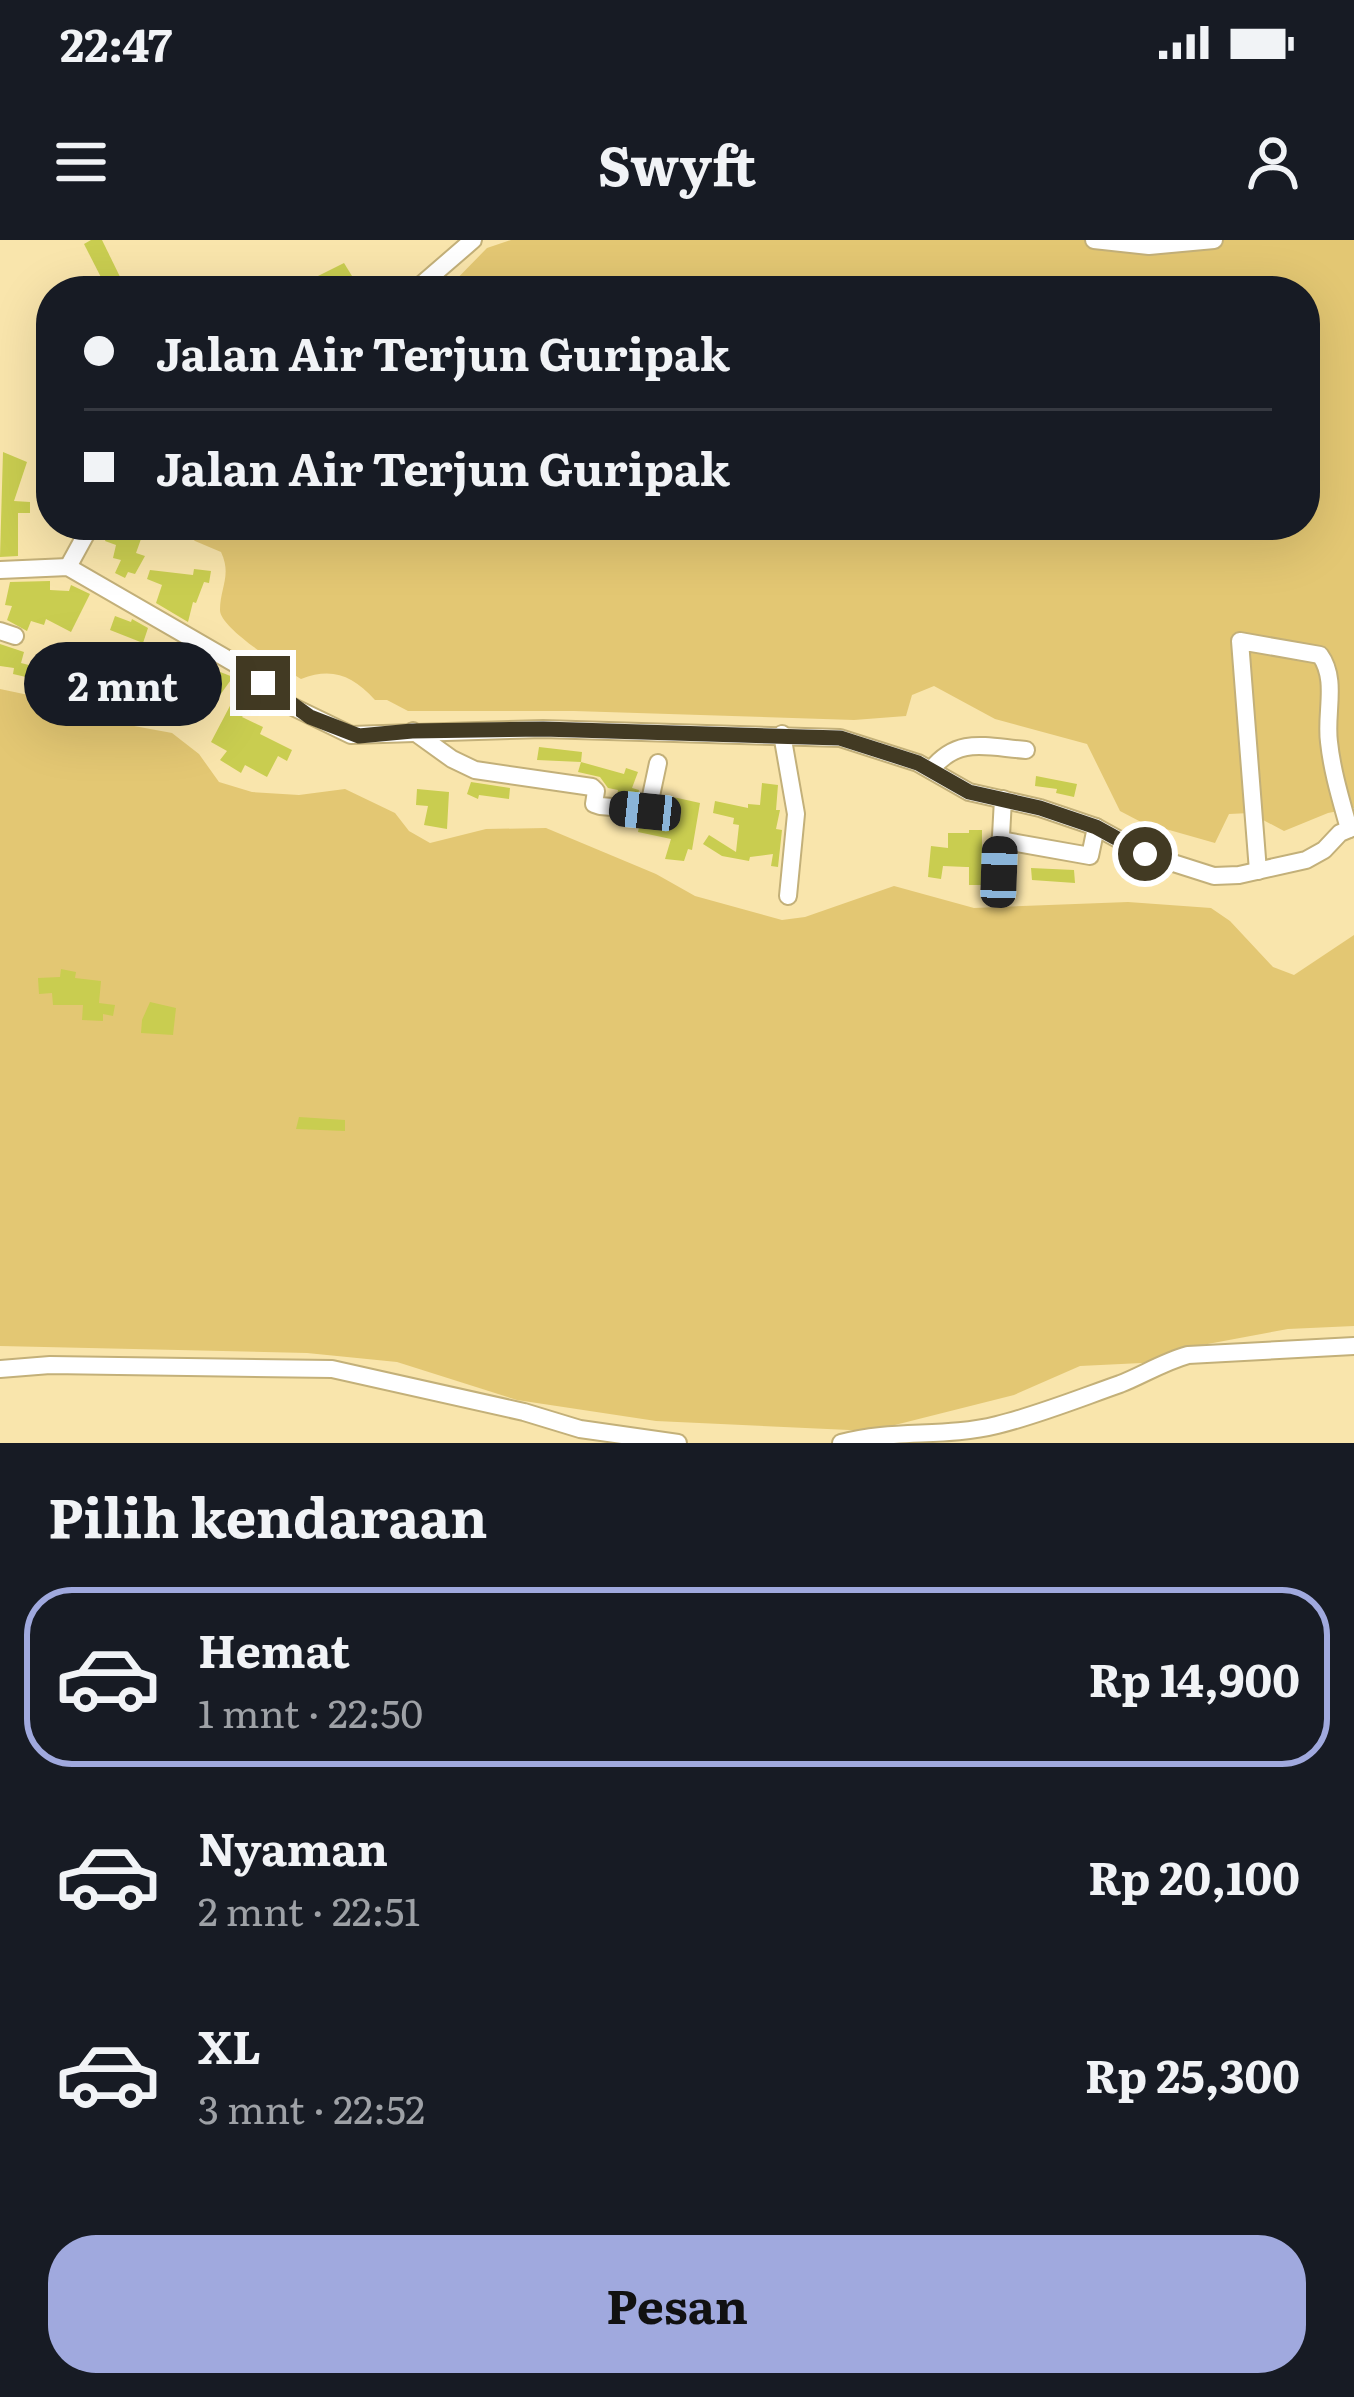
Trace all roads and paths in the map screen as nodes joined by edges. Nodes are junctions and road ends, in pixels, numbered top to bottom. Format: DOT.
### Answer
graph roads {
  1 [pos="473,240"];
  2 [pos="1094,240"];
  3 [pos="1214,240"];
  4 [pos="431,276"];
  5 [pos="83,540"];
  6 [pos="68,567"];
  7 [pos="1,574"];
  8 [pos="412,731"];
  9 [pos="782,734"];
  10 [pos="1026,750"];
  11 [pos="658,763"];
  12 [pos="931,770"];
  13 [pos="1003,799"];
  14 [pos="1096,827"];
  15 [pos="1352,828"];
  16 [pos="1000,840"];
  17 [pos="1258,871"];
  18 [pos="999,872"];
  19 [pos="788,896"];
  20 [pos="1354,1346"];
  21 [pos="0,1369"];
  22 [pos="677,1443"];
  23 [pos="841,1443"];
  1 -- 4 [label="street"];
  2 -- 3 [label="street"];
  5 -- 6 [label="street"];
  6 -- 7 [label="street"];
  6 -- 8 [label="street"];
  8 -- 9 [label="street"];
  8 -- 11 [label="street"];
  9 -- 12 [label="street"];
  9 -- 19 [label="street"];
  10 -- 12 [label="street"];
  12 -- 13 [label="street"];
  13 -- 14 [label="street"];
  13 -- 16 [label="street"];
  14 -- 16 [label="street"];
  14 -- 17 [label="street"];
  15 -- 17 [label="street"];
  15 -- 17 [label="street"];
  16 -- 18 [label="street"];
  20 -- 23 [label="street"];
  21 -- 22 [label="street"];
}
